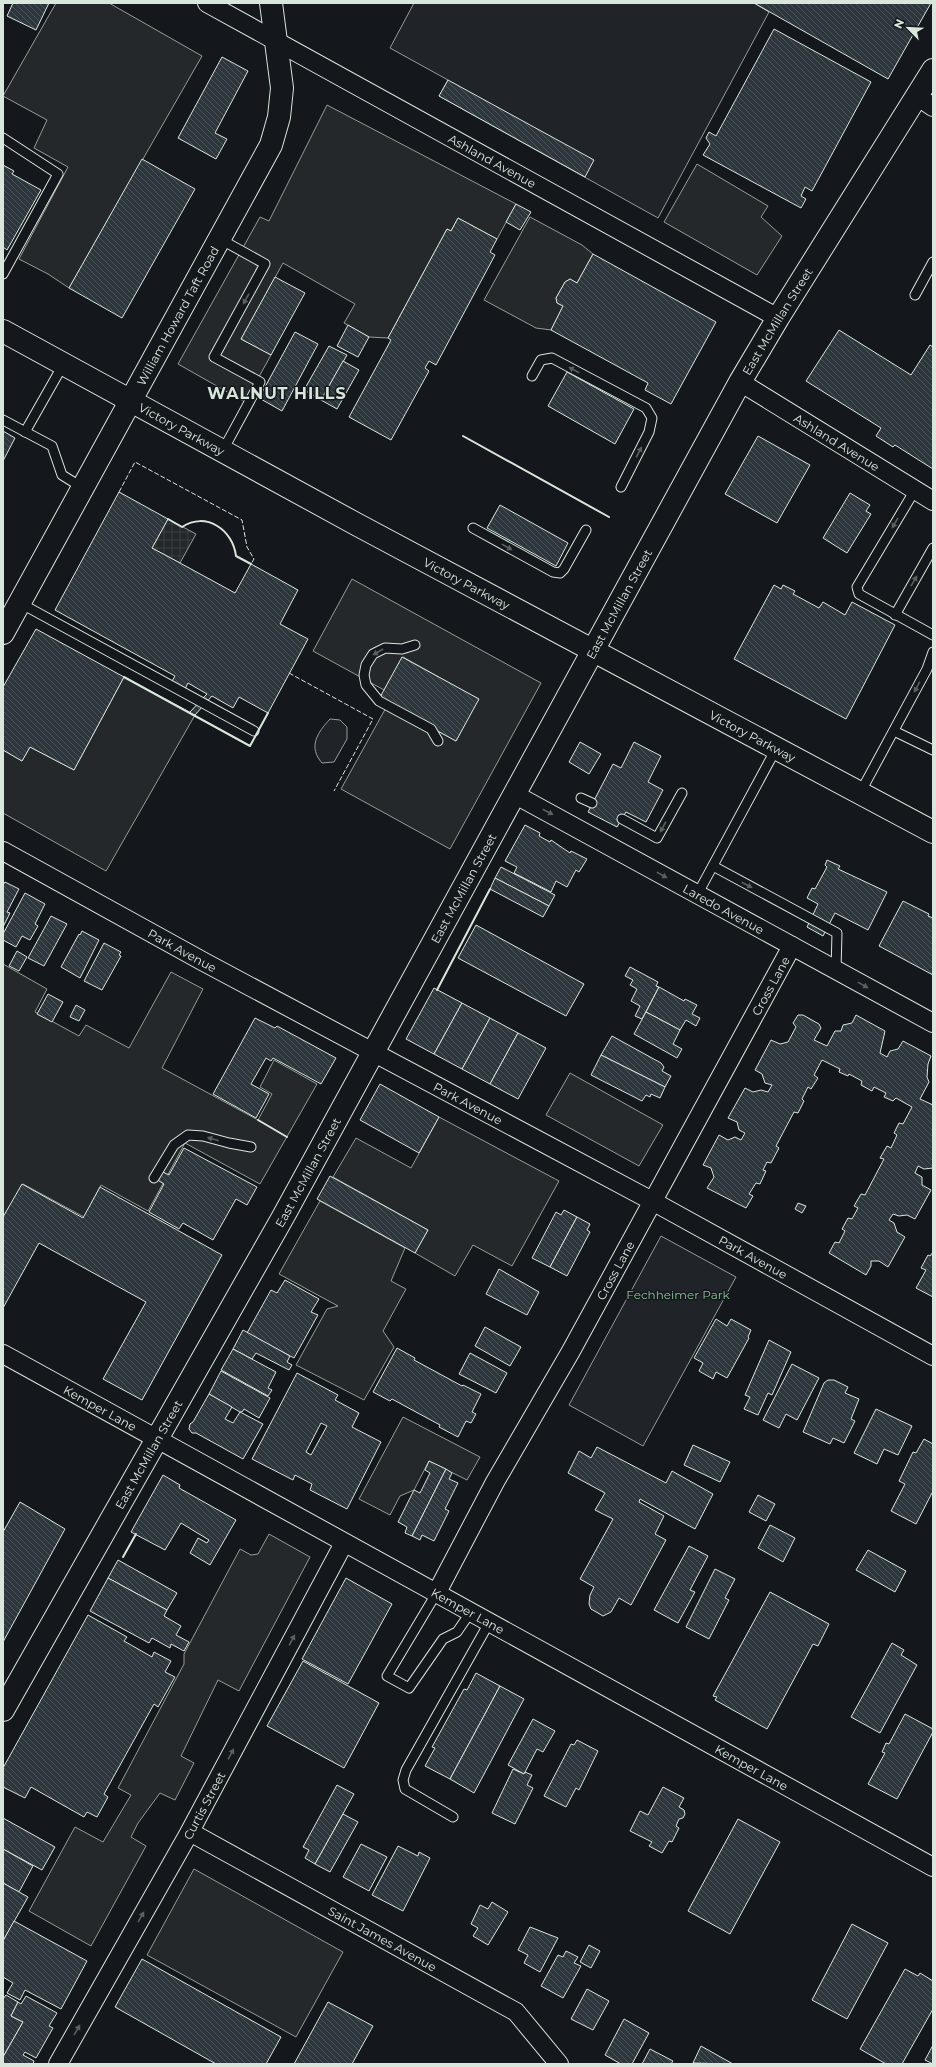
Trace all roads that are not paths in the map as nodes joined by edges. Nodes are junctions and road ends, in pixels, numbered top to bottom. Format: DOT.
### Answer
graph roads {
  1 [pos="207,3"];
  2 [pos="271,3"];
  3 [pos="277,42"];
  4 [pos="933,70"];
  5 [pos="925,102"];
  6 [pos="3,138"];
  7 [pos="220,240"];
  8 [pos="933,262"];
  9 [pos="3,274"];
  10 [pos="915,295"];
  11 [pos="778,318"];
  12 [pos="3,331"];
  13 [pos="63,365"];
  14 [pos="532,376"];
  15 [pos="740,382"];
  16 [pos="130,402"];
  17 [pos="3,420"];
  18 [pos="25,432"];
  19 [pos="222,452"];
  20 [pos="621,487"];
  21 [pos="84,488"];
  22 [pos="915,490"];
  23 [pos="933,501"];
  24 [pos="473,528"];
  25 [pos="586,530"];
  26 [pos="933,548"];
  27 [pos="20,602"];
  28 [pos="895,615"];
  29 [pos="3,633"];
  30 [pos="933,635"];
  31 [pos="415,645"];
  32 [pos="593,651"];
  33 [pos="933,652"];
  34 [pos="894,730"];
  35 [pos="254,731"];
  36 [pos="438,741"];
  37 [pos="776,749"];
  38 [pos="933,750"];
  39 [pos="682,793"];
  40 [pos="860,793"];
  41 [pos="514,794"];
  42 [pos="581,798"];
  43 [pos="592,803"];
  44 [pos="622,819"];
  45 [pos="933,832"];
  46 [pos="3,851"];
  47 [pos="713,866"];
  48 [pos="697,895"];
  49 [pos="792,946"];
  50 [pos="836,970"];
  51 [pos="933,1024"];
  52 [pos="374,1052"];
  53 [pos="251,1147"];
  54 [pos="154,1178"];
  55 [pos="654,1202"];
  56 [pos="3,1354"];
  57 [pos="933,1356"];
  58 [pos="157,1440"];
  59 [pos="344,1543"];
  60 [pos="436,1594"];
  61 [pos="470,1613"];
  62 [pos="489,1623"];
  63 [pos="3,1710"];
  64 [pos="453,1817"];
  65 [pos="190,1832"];
  66 [pos="933,1867"];
  67 [pos="58,2064"];
  68 [pos="559,2064"];
  1 -- 3 [label="street, Ashland Avenue"];
  2 -- 3 [label="main road, William Howard Taft Road"];
  3 -- 7 [label="main road, William Howard Taft Road"];
  3 -- 11 [label="street, Ashland Avenue"];
  4 -- 5 [label="main road, East McMillan Street"];
  5 -- 11 [label="main road, East McMillan Street"];
  6 -- 9 [label="lane"];
  7 -- 16 [label="main road, William Howard Taft Road"];
  7 -- 19 [label="lane, one-way"];
  8 -- 10 [label="lane"];
  11 -- 15 [label="main road, East McMillan Street"];
  12 -- 13 [label="main road, Victory Parkway"];
  13 -- 16 [label="main road, Victory Parkway"];
  13 -- 18 [label="lane"];
  20 -- 14 [label="lane, one-way"];
  15 -- 22 [label="street, Ashland Avenue"];
  15 -- 32 [label="main road, East McMillan Street"];
  16 -- 19 [label="main road, Victory Parkway"];
  16 -- 21 [label="main road, William Howard Taft Road"];
  17 -- 18 [label="lane"];
  18 -- 21 [label="lane"];
  19 -- 32 [label="main road, Victory Parkway"];
  21 -- 27 [label="main road, William Howard Taft Road"];
  22 -- 23 [label="street, Ashland Avenue"];
  22 -- 28 [label="lane, one-way"];
  24 -- 25 [label="lane, one-way"];
  28 -- 26 [label="lane, one-way"];
  27 -- 29 [label="main road, William Howard Taft Road"];
  27 -- 35 [label="lane"];
  28 -- 30 [label="lane"];
  31 -- 36 [label="lane, one-way"];
  32 -- 37 [label="main road, Victory Parkway"];
  32 -- 41 [label="main road, East McMillan Street"];
  33 -- 34 [label="lane, one-way"];
  34 -- 38 [label="lane"];
  34 -- 40 [label="lane"];
  37 -- 40 [label="main road, Victory Parkway"];
  37 -- 47 [label="lane"];
  39 -- 44 [label="lane, one-way"];
  40 -- 45 [label="main road, Victory Parkway"];
  41 -- 48 [label="street, Laredo Avenue, one-way"];
  41 -- 52 [label="main road, East McMillan Street"];
  42 -- 43 [label="lane"];
  46 -- 52 [label="street, Park Avenue"];
  47 -- 48 [label="lane"];
  47 -- 50 [label="lane, one-way"];
  48 -- 49 [label="street, Laredo Avenue"];
  49 -- 50 [label="street, Laredo Avenue"];
  49 -- 55 [label="street, Cross Lane"];
  50 -- 51 [label="street, Laredo Avenue, one-way"];
  52 -- 55 [label="street, Park Avenue"];
  52 -- 58 [label="main road, East McMillan Street"];
  53 -- 54 [label="lane, one-way"];
  55 -- 57 [label="street, Park Avenue"];
  55 -- 60 [label="street, Cross Lane"];
  56 -- 58 [label="street, Kemper Lane"];
  58 -- 59 [label="street, Kemper Lane"];
  58 -- 63 [label="main road, East McMillan Street"];
  59 -- 60 [label="street, Kemper Lane"];
  65 -- 59 [label="street, Curtis Street, one-way"];
  60 -- 61 [label="street, Kemper Lane"];
  60 -- 61 [label="lane"];
  61 -- 62 [label="street, Kemper Lane"];
  62 -- 64 [label="lane"];
  62 -- 66 [label="street, Kemper Lane"];
  67 -- 65 [label="street, Curtis Street, one-way"];
  65 -- 68 [label="street, Saint James Avenue"];
}
